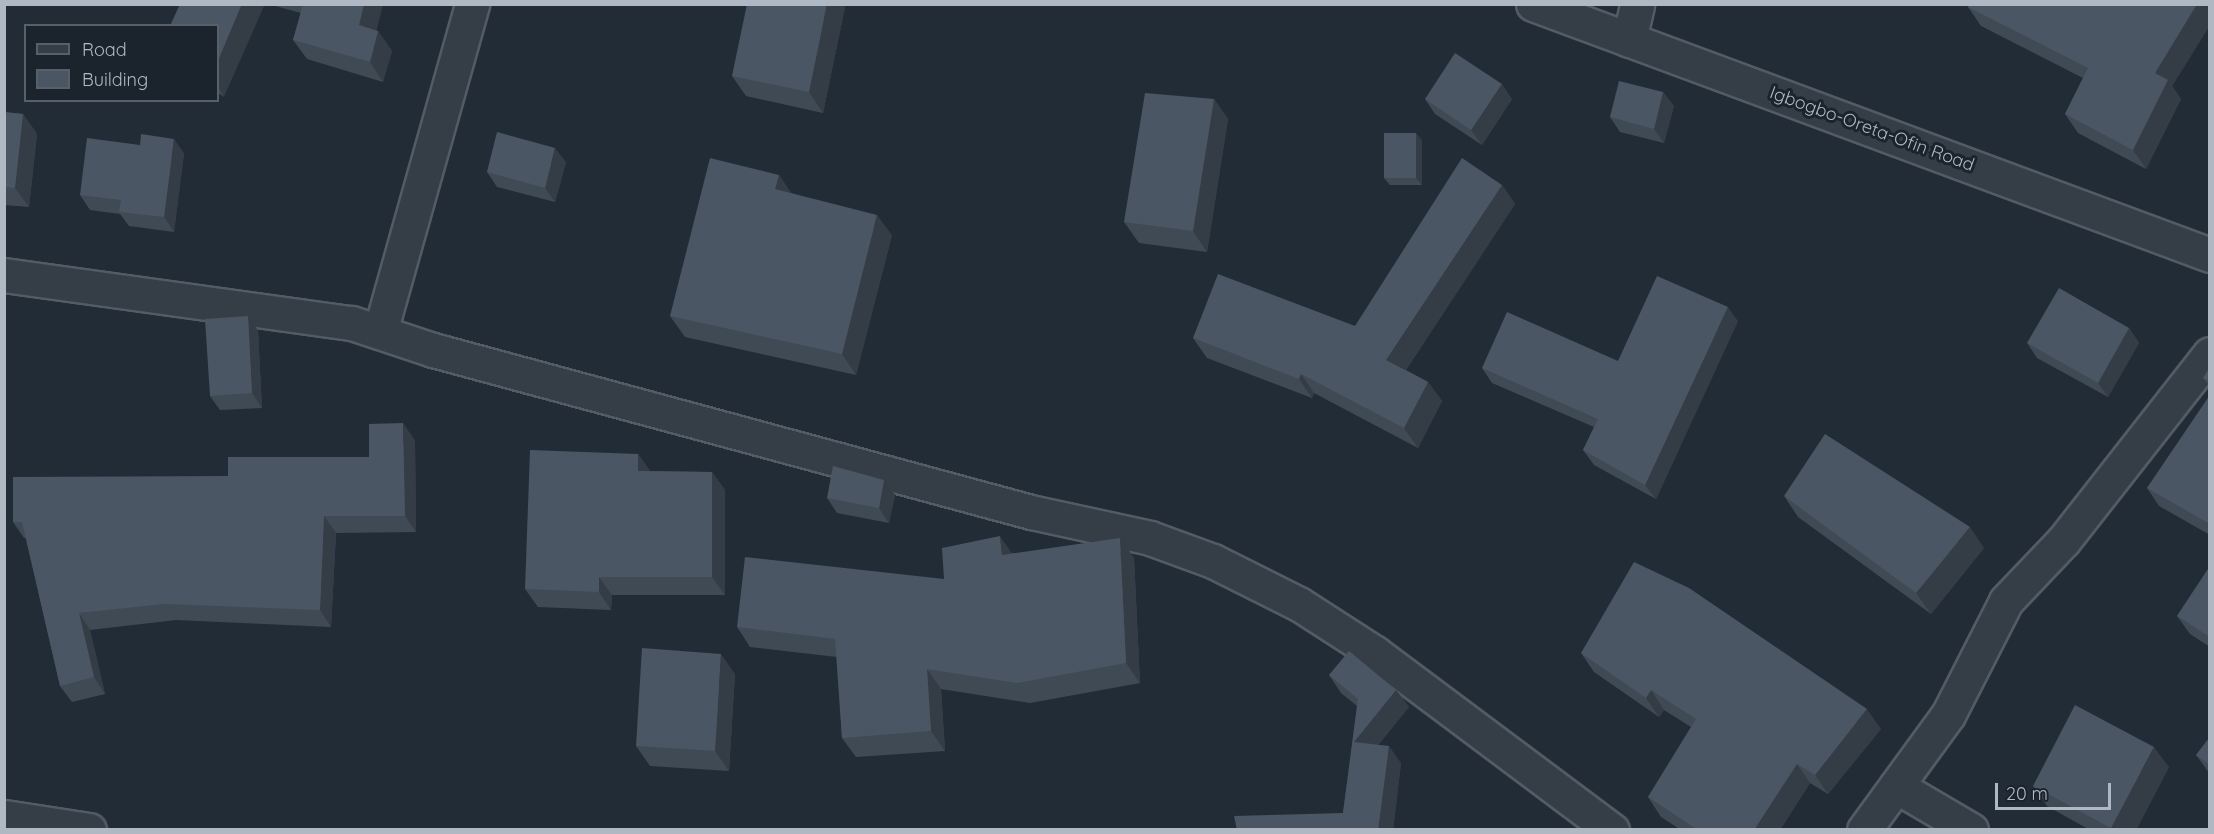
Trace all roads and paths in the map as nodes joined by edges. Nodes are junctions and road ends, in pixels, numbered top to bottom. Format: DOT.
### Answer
graph roads {
  1 [pos="472,4"];
  2 [pos="1533,4"];
  3 [pos="1637,4"];
  4 [pos="1629,40"];
  5 [pos="2210,255"];
  6 [pos="4,275"];
  7 [pos="381,332"];
  8 [pos="2210,354"];
  9 [pos="1896,786"];
  10 [pos="4,817"];
  11 [pos="89,830"];
  12 [pos="1611,830"];
  13 [pos="1864,830"];
  14 [pos="1971,830"];
  1 -- 7 [label="street"];
  2 -- 4 [label="street, Igbogbo-Oreta-Ofin Road"];
  3 -- 4 [label="street"];
  4 -- 5 [label="street, Igbogbo-Oreta-Ofin Road"];
  6 -- 7 [label="street"];
  7 -- 12 [label="street"];
  8 -- 9 [label="street"];
  9 -- 13 [label="street"];
  9 -- 14 [label="street"];
  10 -- 11 [label="street"];
}
